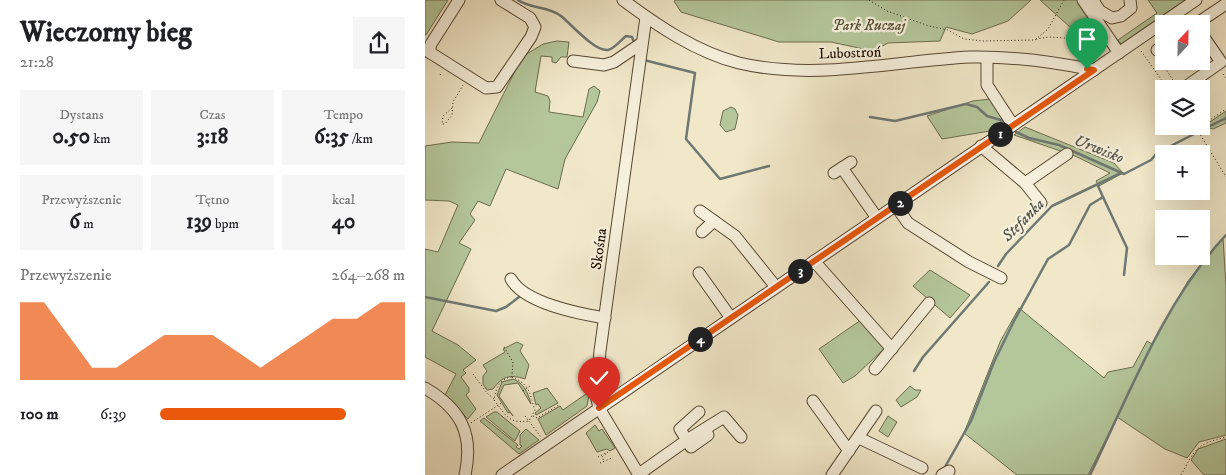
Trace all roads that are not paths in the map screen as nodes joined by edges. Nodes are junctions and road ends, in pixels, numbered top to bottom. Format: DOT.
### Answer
graph roads {
  1 [pos="459,0"];
  2 [pos="501,0"];
  3 [pos="623,0"];
  4 [pos="1130,0"];
  5 [pos="1196,0"];
  6 [pos="1090,2"];
  7 [pos="1226,4"];
  8 [pos="1175,14"];
  9 [pos="1210,15"];
  10 [pos="646,17"];
  11 [pos="642,43"];
  12 [pos="1210,47"];
  13 [pos="1119,53"];
  14 [pos="430,55"];
  15 [pos="987,58"];
  16 [pos="573,61"];
  17 [pos="1210,68"];
  18 [pos="1094,70"];
  19 [pos="1207,70"];
  20 [pos="1190,80"];
  21 [pos="1013,125"];
  22 [pos="981,146"];
  23 [pos="1067,154"];
  24 [pos="842,168"];
  25 [pos="1025,183"];
  26 [pos="1041,203"];
  27 [pos="896,206"];
  28 [pos="700,211"];
  29 [pos="877,218"];
  30 [pos="713,221"];
  31 [pos="702,232"];
  32 [pos="814,261"];
  33 [pos="699,274"];
  34 [pos="1001,278"];
  35 [pos="511,279"];
  36 [pos="776,287"];
  37 [pos="929,303"];
  38 [pos="605,318"];
  39 [pos="731,318"];
  40 [pos="891,349"];
  41 [pos="875,369"];
  42 [pos="425,388"];
  43 [pos="813,401"];
  44 [pos="599,408"];
  45 [pos="699,412"];
  46 [pos="876,412"];
  47 [pos="708,435"];
  48 [pos="741,437"];
  49 [pos="859,438"];
  50 [pos="687,440"];
  51 [pos="849,451"];
  52 [pos="922,468"];
  53 [pos="465,475"];
  54 [pos="502,475"];
  55 [pos="639,475"];
  56 [pos="832,475"];
  1 -- 14 [label="street"];
  2 -- 14 [label="street"];
  3 -- 10 [label="street, Lubostroń"];
  4 -- 6 [label="street"];
  5 -- 8 [label="street"];
  6 -- 13 [label="street"];
  7 -- 9 [label="street"];
  8 -- 13 [label="street"];
  10 -- 11 [label="street, Skośna"];
  10 -- 15 [label="street, Lubostroń"];
  11 -- 16 [label="street"];
  11 -- 38 [label="street, Skośna"];
  12 -- 17 [label="street"];
  13 -- 18 [label="street"];
  15 -- 18 [label="street, Lubostroń"];
  15 -- 21 [label="street"];
  18 -- 21 [label="street"];
  19 -- 20 [label="street"];
  21 -- 22 [label="street"];
  22 -- 25 [label="street"];
  22 -- 27 [label="street"];
  23 -- 25 [label="street"];
  24 -- 29 [label="street"];
  25 -- 26 [label="street"];
  27 -- 29 [label="street"];
  27 -- 34 [label="street"];
  28 -- 30 [label="street"];
  29 -- 32 [label="street"];
  30 -- 31 [label="street"];
  30 -- 36 [label="street"];
  32 -- 36 [label="street"];
  32 -- 40 [label="street"];
  33 -- 39 [label="street"];
  35 -- 38 [label="street"];
  36 -- 39 [label="street"];
  37 -- 40 [label="street"];
  38 -- 44 [label="street, Skośna"];
  39 -- 44 [label="street"];
  40 -- 41 [label="street"];
  42 -- 53 [label="street"];
  43 -- 51 [label="street"];
  44 -- 54 [label="street"];
  44 -- 55 [label="street, Skośna"];
  45 -- 50 [label="street"];
  46 -- 49 [label="street"];
  47 -- 50 [label="street"];
  48 -- 50 [label="street"];
  49 -- 51 [label="street"];
  49 -- 52 [label="street"];
  50 -- 55 [label="street"];
  51 -- 56 [label="street"];
}
